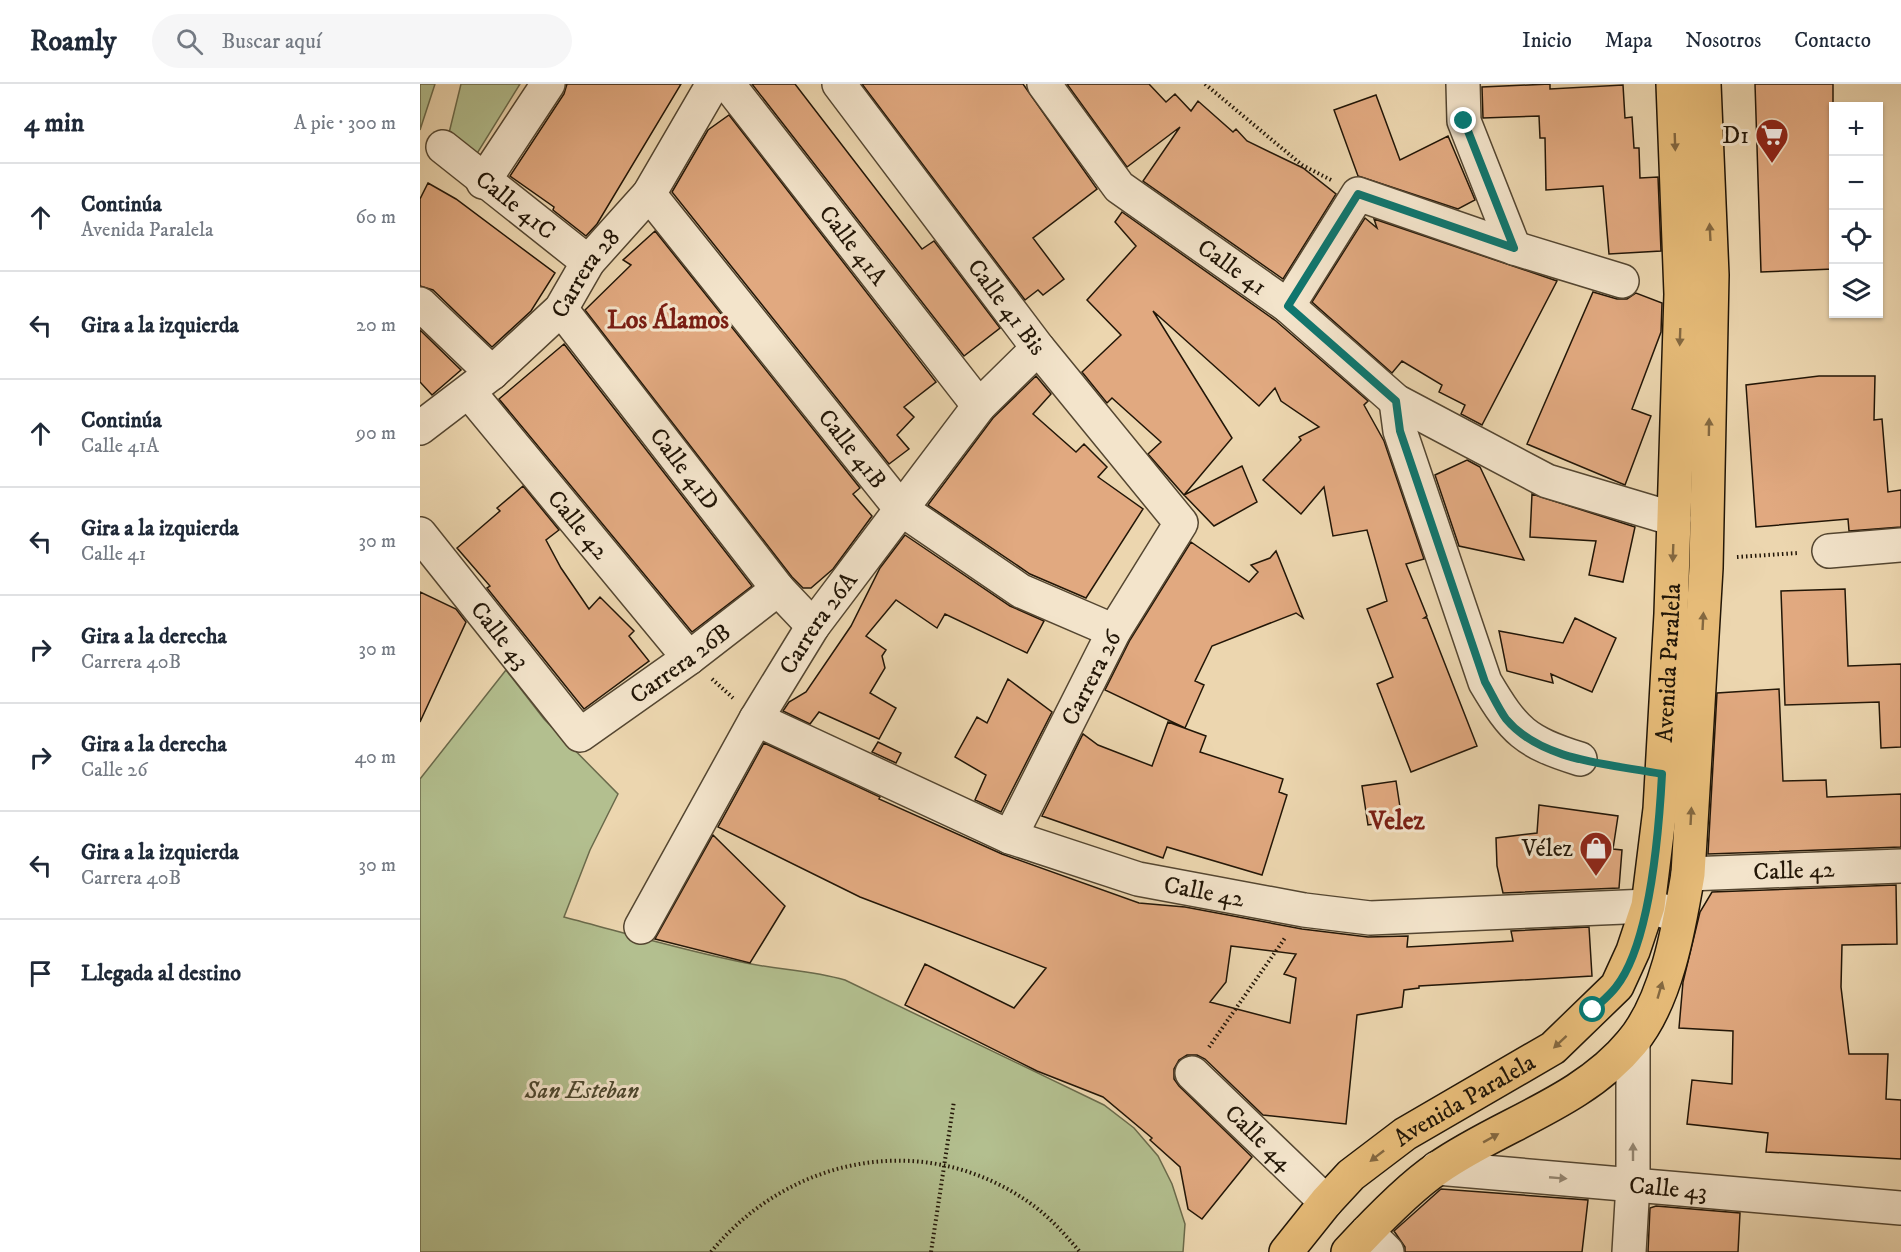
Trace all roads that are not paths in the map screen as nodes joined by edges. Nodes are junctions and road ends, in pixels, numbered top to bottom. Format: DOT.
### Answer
graph roads {
  1 [pos="548,84"];
  2 [pos="713,84"];
  3 [pos="728,84"];
  4 [pos="839,84"];
  5 [pos="1044,84"];
  6 [pos="1463,84"];
  7 [pos="1673,84"];
  8 [pos="1704,84"];
  9 [pos="443,147"];
  10 [pos="483,182"];
  11 [pos="649,194"];
  12 [pos="1514,248"];
  13 [pos="588,262"];
  14 [pos="1622,281"];
  15 [pos="420,304"];
  16 [pos="1288,306"];
  17 [pos="561,309"];
  18 [pos="1038,348"];
  19 [pos="480,382"];
  20 [pos="1396,401"];
  21 [pos="979,406"];
  22 [pos="420,428"];
  23 [pos="901,509"];
  24 [pos="1674,519"];
  25 [pos="1181,523"];
  26 [pos="420,534"];
  27 [pos="1901,545"];
  28 [pos="1829,551"];
  29 [pos="778,589"];
  30 [pos="813,626"];
  31 [pos="1114,631"];
  32 [pos="689,658"];
  33 [pos="756,718"];
  34 [pos="580,735"];
  35 [pos="1580,759"];
  36 [pos="1010,837"];
  37 [pos="1901,866"];
  38 [pos="1688,874"];
  39 [pos="1648,906"];
  40 [pos="1681,917"];
  41 [pos="641,927"];
  42 [pos="1633,1041"];
  43 [pos="1192,1072"];
  44 [pos="1437,1168"];
  45 [pos="1633,1184"];
  46 [pos="1326,1202"];
  47 [pos="1901,1208"];
  48 [pos="1367,1245"];
  49 [pos="1286,1252"];
  50 [pos="1629,1252"];
  1 -- 10 [label="street"];
  2 -- 11 [label="street, Carrera 28"];
  3 -- 21 [label="street, Calle 41A"];
  4 -- 18 [label="street, Calle 41 Bis"];
  5 -- 16 [label="street, Calle 41"];
  6 -- 12 [label="street"];
  7 -- 24 [label="main road, Avenida Paralela, one-way"];
  38 -- 8 [label="main road, Avenida Paralela, one-way"];
  9 -- 10 [label="street, Calle 41C"];
  10 -- 13 [label="street, Calle 41C"];
  11 -- 13 [label="street, Carrera 28"];
  11 -- 23 [label="street, Calle 41B"];
  12 -- 14 [label="street"];
  12 -- 16 [label="street"];
  13 -- 17 [label="street, Carrera 28"];
  15 -- 19 [label="street, Calle 42"];
  16 -- 20 [label="street, Calle 41"];
  17 -- 19 [label="street, Carrera 28"];
  17 -- 29 [label="street, Calle 41D"];
  18 -- 21 [label="street, Carrera 26A"];
  18 -- 25 [label="street, Calle 41 Bis"];
  19 -- 22 [label="street, Carrera 28"];
  19 -- 32 [label="street, Calle 42"];
  20 -- 24 [label="street, Calle 41"];
  20 -- 35 [label="street"];
  21 -- 23 [label="street, Carrera 26A"];
  23 -- 30 [label="street, Carrera 26A"];
  23 -- 31 [label="street, Calle 41B"];
  24 -- 39 [label="main road, Avenida Paralela, one-way"];
  25 -- 31 [label="street, Carrera 26"];
  26 -- 34 [label="street, Calle 43"];
  27 -- 28 [label="street"];
  29 -- 30 [label="street, Calle 41D"];
  29 -- 32 [label="street, Carrera 26B"];
  30 -- 33 [label="street, Carrera 26A"];
  31 -- 36 [label="street, Carrera 26"];
  32 -- 34 [label="street, Carrera 26B"];
  33 -- 36 [label="street, Calle 42"];
  33 -- 41 [label="street, Carrera 26A"];
  36 -- 39 [label="street, Calle 42"];
  37 -- 38 [label="street, Calle 42"];
  38 -- 40 [label="main road, Avenida Paralela"];
  39 -- 40 [label="street, Calle 42"];
  39 -- 46 [label="main road, Avenida Paralela, one-way"];
  42 -- 40 [label="main road, Avenida Paralela, one-way"];
  44 -- 42 [label="main road, Avenida Paralela, one-way"];
  45 -- 42 [label="street, one-way"];
  43 -- 46 [label="street, Calle 44"];
  44 -- 45 [label="street, Calle 43, one-way"];
  44 -- 48 [label="main road, Avenida Paralela"];
  45 -- 47 [label="street, Calle 43"];
  45 -- 50 [label="street"];
  46 -- 49 [label="main road, Avenida Paralela"];
}
